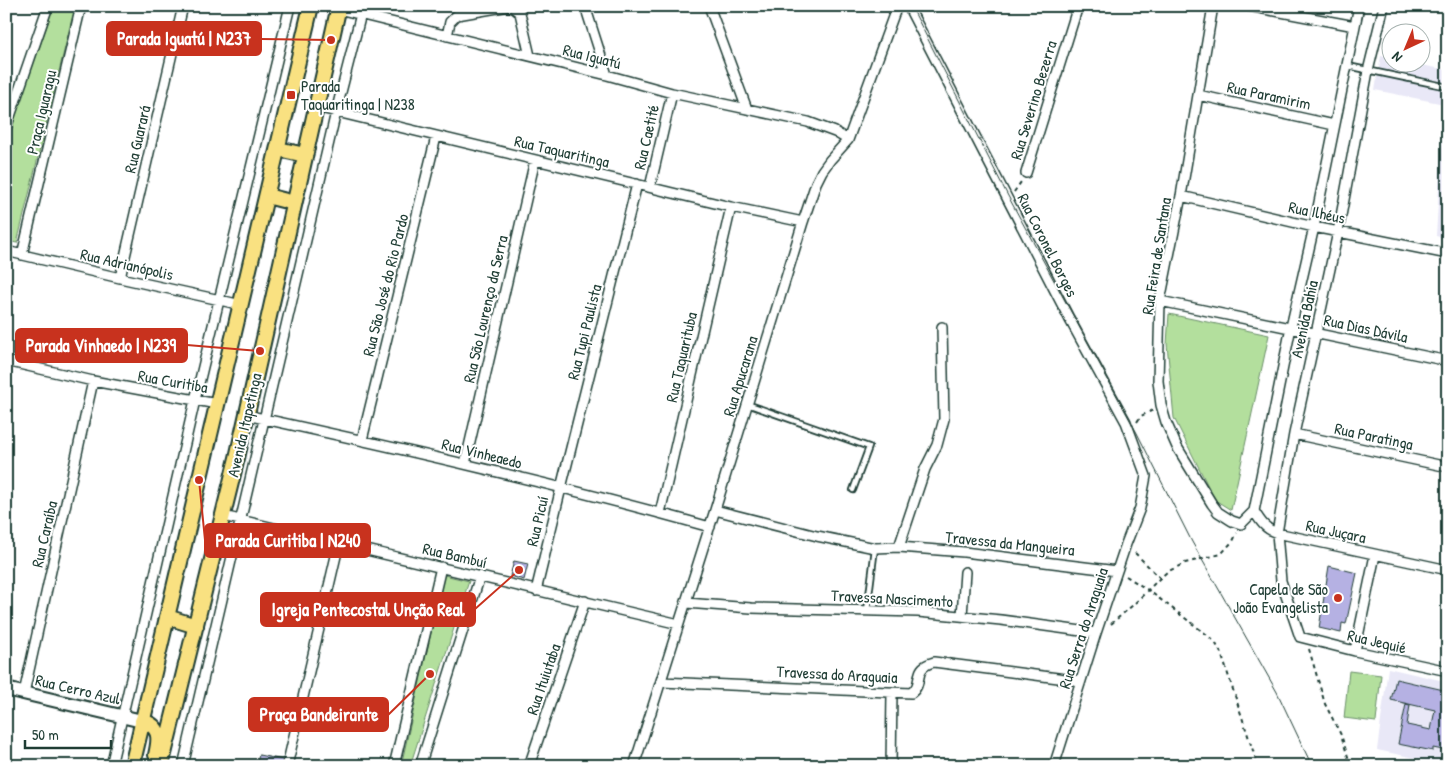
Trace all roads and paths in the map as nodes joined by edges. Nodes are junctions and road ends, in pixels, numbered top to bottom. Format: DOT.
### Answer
graph roads {
  1 [pos="48,6"];
  2 [pos="81,6"];
  3 [pos="183,6"];
  4 [pos="290,6"];
  5 [pos="311,6"];
  6 [pos="509,6"];
  7 [pos="585,6"];
  8 [pos="709,6"];
  9 [pos="897,6"];
  10 [pos="908,6"];
  11 [pos="1078,6"];
  12 [pos="1213,6"];
  13 [pos="1248,6"];
  14 [pos="1359,6"];
  15 [pos="1384,6"];
  16 [pos="334,7"];
  17 [pos="362,11"];
  18 [pos="1355,26"];
  19 [pos="447,36"];
  20 [pos="530,56"];
  21 [pos="1348,66"];
  22 [pos="1368,71"];
  23 [pos="607,75"];
  24 [pos="1448,87"];
  25 [pos="672,93"];
  26 [pos="1198,95"];
  27 [pos="316,107"];
  28 [pos="747,109"];
  29 [pos="336,112"];
  30 [pos="1334,125"];
  31 [pos="6,128"];
  32 [pos="436,137"];
  33 [pos="848,140"];
  34 [pos="278,149"];
  35 [pos="305,155"];
  36 [pos="535,160"];
  37 [pos="1026,173"];
  38 [pos="637,184"];
  39 [pos="650,187"];
  40 [pos="266,196"];
  41 [pos="1181,196"];
  42 [pos="1007,197"];
  43 [pos="294,203"];
  44 [pos="731,207"];
  45 [pos="803,222"];
  46 [pos="1314,227"];
  47 [pos="1338,232"];
  48 [pos="6,251"];
  49 [pos="22,254"];
  50 [pos="1448,254"];
  51 [pos="120,278"];
  52 [pos="220,300"];
  53 [pos="1160,301"];
  54 [pos="241,305"];
  55 [pos="942,327"];
  56 [pos="1291,327"];
  57 [pos="1316,333"];
  58 [pos="6,361"];
  59 [pos="1448,361"];
  60 [pos="93,381"];
  61 [pos="195,400"];
  62 [pos="217,404"];
  63 [pos="747,404"];
  64 [pos="1161,405"];
  65 [pos="246,415"];
  66 [pos="264,419"];
  67 [pos="1294,434"];
  68 [pos="1132,435"];
  69 [pos="362,440"];
  70 [pos="465,464"];
  71 [pos="1448,467"];
  72 [pos="561,488"];
  73 [pos="853,490"];
  74 [pos="1142,501"];
  75 [pos="715,510"];
  76 [pos="1254,511"];
  77 [pos="660,513"];
  78 [pos="223,516"];
  79 [pos="240,519"];
  80 [pos="1236,523"];
  81 [pos="710,527"];
  82 [pos="1277,533"];
  83 [pos="339,543"];
  84 [pos="1126,544"];
  85 [pos="899,547"];
  86 [pos="875,548"];
  87 [pos="1375,555"];
  88 [pos="440,567"];
  89 [pos="1448,570"];
  90 [pos="1117,571"];
  91 [pos="965,572"];
  92 [pos="480,576"];
  93 [pos="1160,578"];
  94 [pos="536,590"];
  95 [pos="1148,590"];
  96 [pos="585,601"];
  97 [pos="686,603"];
  98 [pos="867,611"];
  99 [pos="962,616"];
  100 [pos="166,617"];
  101 [pos="679,624"];
  102 [pos="196,626"];
  103 [pos="1096,633"];
  104 [pos="1303,638"];
  105 [pos="1355,652"];
  106 [pos="1448,672"];
  107 [pos="661,682"];
  108 [pos="1081,682"];
  109 [pos="6,689"];
  110 [pos="892,692"];
  111 [pos="24,693"];
  112 [pos="123,716"];
  113 [pos="142,721"];
  114 [pos="111,766"];
  115 [pos="132,766"];
  116 [pos="154,766"];
  117 [pos="161,766"];
  118 [pos="183,766"];
  119 [pos="287,766"];
  120 [pos="394,766"];
  121 [pos="420,766"];
  122 [pos="529,766"];
  123 [pos="634,766"];
  124 [pos="891,766"];
  125 [pos="1054,766"];
  126 [pos="1258,766"];
  127 [pos="1351,766"];
  1 -- 31 [label="street, Praça Iguaragu"];
  2 -- 49 [label="street, Praça Iguaragu"];
  3 -- 51 [label="street, Rua Guarará"];
  4 -- 52 [label="street"];
  5 -- 34 [label="main road, Avenida Itapetinga"];
  6 -- 19 [label="street"];
  6 -- 20 [label="street"];
  7 -- 23 [label="street"];
  8 -- 28 [label="street"];
  9 -- 33 [label="street, Rua Apucarana"];
  10 -- 42 [label="street, Rua Coronel Borges"];
  11 -- 37 [label="street, Rua Severino Bezerra"];
  12 -- 26 [label="street, Rua Feira de Santana"];
  13 -- 18 [label="street"];
  14 -- 18 [label="street, Avenida Bahia"];
  15 -- 22 [label="street, Avenida Bahia"];
  16 -- 17 [label="street, Rua Iguatú"];
  16 -- 27 [label="main road, Avenida Itapetinga"];
  17 -- 19 [label="street, Rua Iguatú"];
  17 -- 29 [label="street, Avenida Itapetinga"];
  18 -- 21 [label="street, Avenida Bahia"];
  19 -- 20 [label="street, Rua Iguatú"];
  20 -- 23 [label="street, Rua Iguatú"];
  21 -- 22 [label="lane"];
  21 -- 30 [label="street, Avenida Bahia"];
  22 -- 24 [label="lane"];
  22 -- 47 [label="street, Avenida Bahia"];
  23 -- 25 [label="street, Rua Iguatú"];
  25 -- 28 [label="street, Rua Iguatú"];
  25 -- 39 [label="street, Rua Caetité"];
  26 -- 30 [label="street, Rua Paramirim"];
  26 -- 41 [label="street, Rua Feira de Santana"];
  27 -- 29 [label="street, Rua Taquaritinga"];
  27 -- 35 [label="main road, Avenida Itapetinga"];
  28 -- 33 [label="street, Rua Iguatú"];
  29 -- 32 [label="street, Rua Taquaritinga"];
  29 -- 66 [label="street, Avenida Itapetinga"];
  30 -- 46 [label="street, Avenida Bahia"];
  32 -- 36 [label="street, Rua Taquaritinga"];
  32 -- 69 [label="street, Rua São José do Rio Pardo"];
  33 -- 45 [label="street, Rua Apucarana"];
  34 -- 35 [label="main road"];
  34 -- 40 [label="main road, Avenida Itapetinga"];
  35 -- 43 [label="main road, Avenida Itapetinga"];
  36 -- 38 [label="street, Rua Taquaritinga"];
  36 -- 70 [label="street, Rua São Lourenço da Serra"];
  37 -- 42 [label="path"];
  38 -- 39 [label="street, Rua Taquaritinga"];
  38 -- 72 [label="street, Rua Tupi Paulista"];
  39 -- 44 [label="street, Rua Taquaritinga"];
  40 -- 43 [label="main road"];
  40 -- 54 [label="main road, Avenida Itapetinga"];
  41 -- 46 [label="street, Rua Ilhéus"];
  41 -- 53 [label="street, Rua Feira de Santana"];
  42 -- 68 [label="street, Rua Coronel Borges"];
  43 -- 65 [label="main road, Avenida Itapetinga"];
  44 -- 45 [label="street, Rua Taquaritinga"];
  44 -- 77 [label="street, Rua Taquarituba"];
  45 -- 63 [label="street, Rua Apucarana"];
  46 -- 47 [label="street, Rua Ilhéus"];
  46 -- 56 [label="street, Avenida Bahia"];
  47 -- 50 [label="street, Rua Ilhéus"];
  47 -- 57 [label="street, Avenida Bahia"];
  48 -- 49 [label="street, Rua Adrianópolis"];
  49 -- 51 [label="street, Rua Adrianópolis"];
  51 -- 52 [label="street, Rua Adrianópolis"];
  52 -- 54 [label="street, Rua Adrianópolis"];
  52 -- 61 [label="street"];
  53 -- 56 [label="street, Rua Dias Dávila"];
  53 -- 64 [label="street, Rua Feira de Santana"];
  54 -- 62 [label="main road, Avenida Itapetinga"];
  55 -- 85 [label="street"];
  56 -- 57 [label="street, Rua Dias Dávila"];
  56 -- 76 [label="street, Avenida Bahia"];
  57 -- 59 [label="street, Rua Dias Dávila"];
  57 -- 67 [label="street, Avenida Bahia"];
  58 -- 60 [label="street, Rua Curitiba"];
  60 -- 61 [label="street, Rua Curitiba"];
  60 -- 111 [label="street, Rua Caraíba"];
  61 -- 62 [label="street, Rua Curitiba"];
  61 -- 112 [label="street"];
  62 -- 100 [label="main road, Avenida Itapetinga"];
  63 -- 73 [label="lane"];
  63 -- 75 [label="street, Rua Apucarana"];
  64 -- 68 [label="path"];
  64 -- 80 [label="street, Rua Feira de Santana"];
  65 -- 66 [label="street, Rua Vinheaedo"];
  65 -- 78 [label="main road, Avenida Itapetinga"];
  66 -- 69 [label="street, Rua Vinheaedo"];
  66 -- 79 [label="street, Avenida Itapetinga"];
  67 -- 71 [label="street, Rua Paratinga"];
  67 -- 82 [label="street, Avenida Bahia"];
  68 -- 74 [label="street, Rua Coronel Borges"];
  69 -- 70 [label="street, Rua Vinheaedo"];
  70 -- 72 [label="street, Rua Vinheaedo"];
  72 -- 77 [label="street, Rua Vinheaedo"];
  72 -- 94 [label="street, Rua Picuí"];
  74 -- 84 [label="street, Rua Serra do Araguaia"];
  75 -- 81 [label="street, Rua Apucarana"];
  75 -- 86 [label="street, Travessa da Mangueira"];
  76 -- 80 [label="street"];
  76 -- 82 [label="street, Rua Juçara"];
  77 -- 81 [label="street, Rua Vinheaedo"];
  78 -- 79 [label="street, Rua Bambuí"];
  78 -- 102 [label="main road, Avenida Itapetinga"];
  79 -- 83 [label="street, Rua Bambuí"];
  79 -- 118 [label="street, Avenida Itapetinga"];
  80 -- 93 [label="path"];
  81 -- 97 [label="street, Rua Apucarana"];
  82 -- 87 [label="street, Rua Juçara"];
  82 -- 104 [label="street, Avenida Bahia"];
  83 -- 88 [label="street, Rua Bambuí"];
  83 -- 119 [label="street"];
  84 -- 90 [label="street, Rua Serra do Araguaia"];
  84 -- 93 [label="path"];
  85 -- 86 [label="street, Travessa da Mangueira"];
  85 -- 90 [label="street, Travessa da Mangueira"];
  86 -- 98 [label="lane"];
  87 -- 89 [label="street, Rua Juçara"];
  87 -- 105 [label="street"];
  88 -- 92 [label="street, Rua Bambuí"];
  88 -- 120 [label="street"];
  90 -- 95 [label="path"];
  90 -- 103 [label="street, Rua Serra do Araguaia"];
  91 -- 99 [label="street"];
  92 -- 94 [label="street, Rua Bambuí"];
  92 -- 121 [label="street"];
  93 -- 95 [label="path"];
  94 -- 96 [label="street, Rua Bambuí"];
  95 -- 103 [label="path"];
  95 -- 126 [label="path"];
  96 -- 101 [label="street, Rua Bambuí"];
  96 -- 122 [label="street, Rua Ituiutaba"];
  97 -- 98 [label="street, Travessa Nascimento"];
  97 -- 101 [label="street, Rua Apucarana"];
  98 -- 99 [label="street, Travessa Nascimento"];
  99 -- 103 [label="street, Travessa Nascimento"];
  100 -- 102 [label="main road"];
  100 -- 113 [label="main road, Avenida Itapetinga"];
  101 -- 107 [label="street, Rua Apucarana"];
  102 -- 117 [label="main road, Avenida Itapetinga"];
  103 -- 108 [label="street, Rua Serra do Araguaia"];
  104 -- 105 [label="street, Rua Jequié"];
  104 -- 127 [label="path"];
  105 -- 106 [label="street, Rua Jequié"];
  107 -- 110 [label="street, Travessa do Araguaia"];
  107 -- 123 [label="street, Rua Apucarana"];
  108 -- 110 [label="street, Travessa do Araguaia"];
  108 -- 125 [label="street, Rua Serra do Araguaia"];
  109 -- 111 [label="street, Rua Cerro Azul"];
  110 -- 124 [label="street"];
  111 -- 112 [label="street, Rua Cerro Azul"];
  112 -- 113 [label="street, Rua Cerro Azul"];
  112 -- 114 [label="street"];
  113 -- 115 [label="main road, Avenida Itapetinga"];
  113 -- 116 [label="main road"];
}
